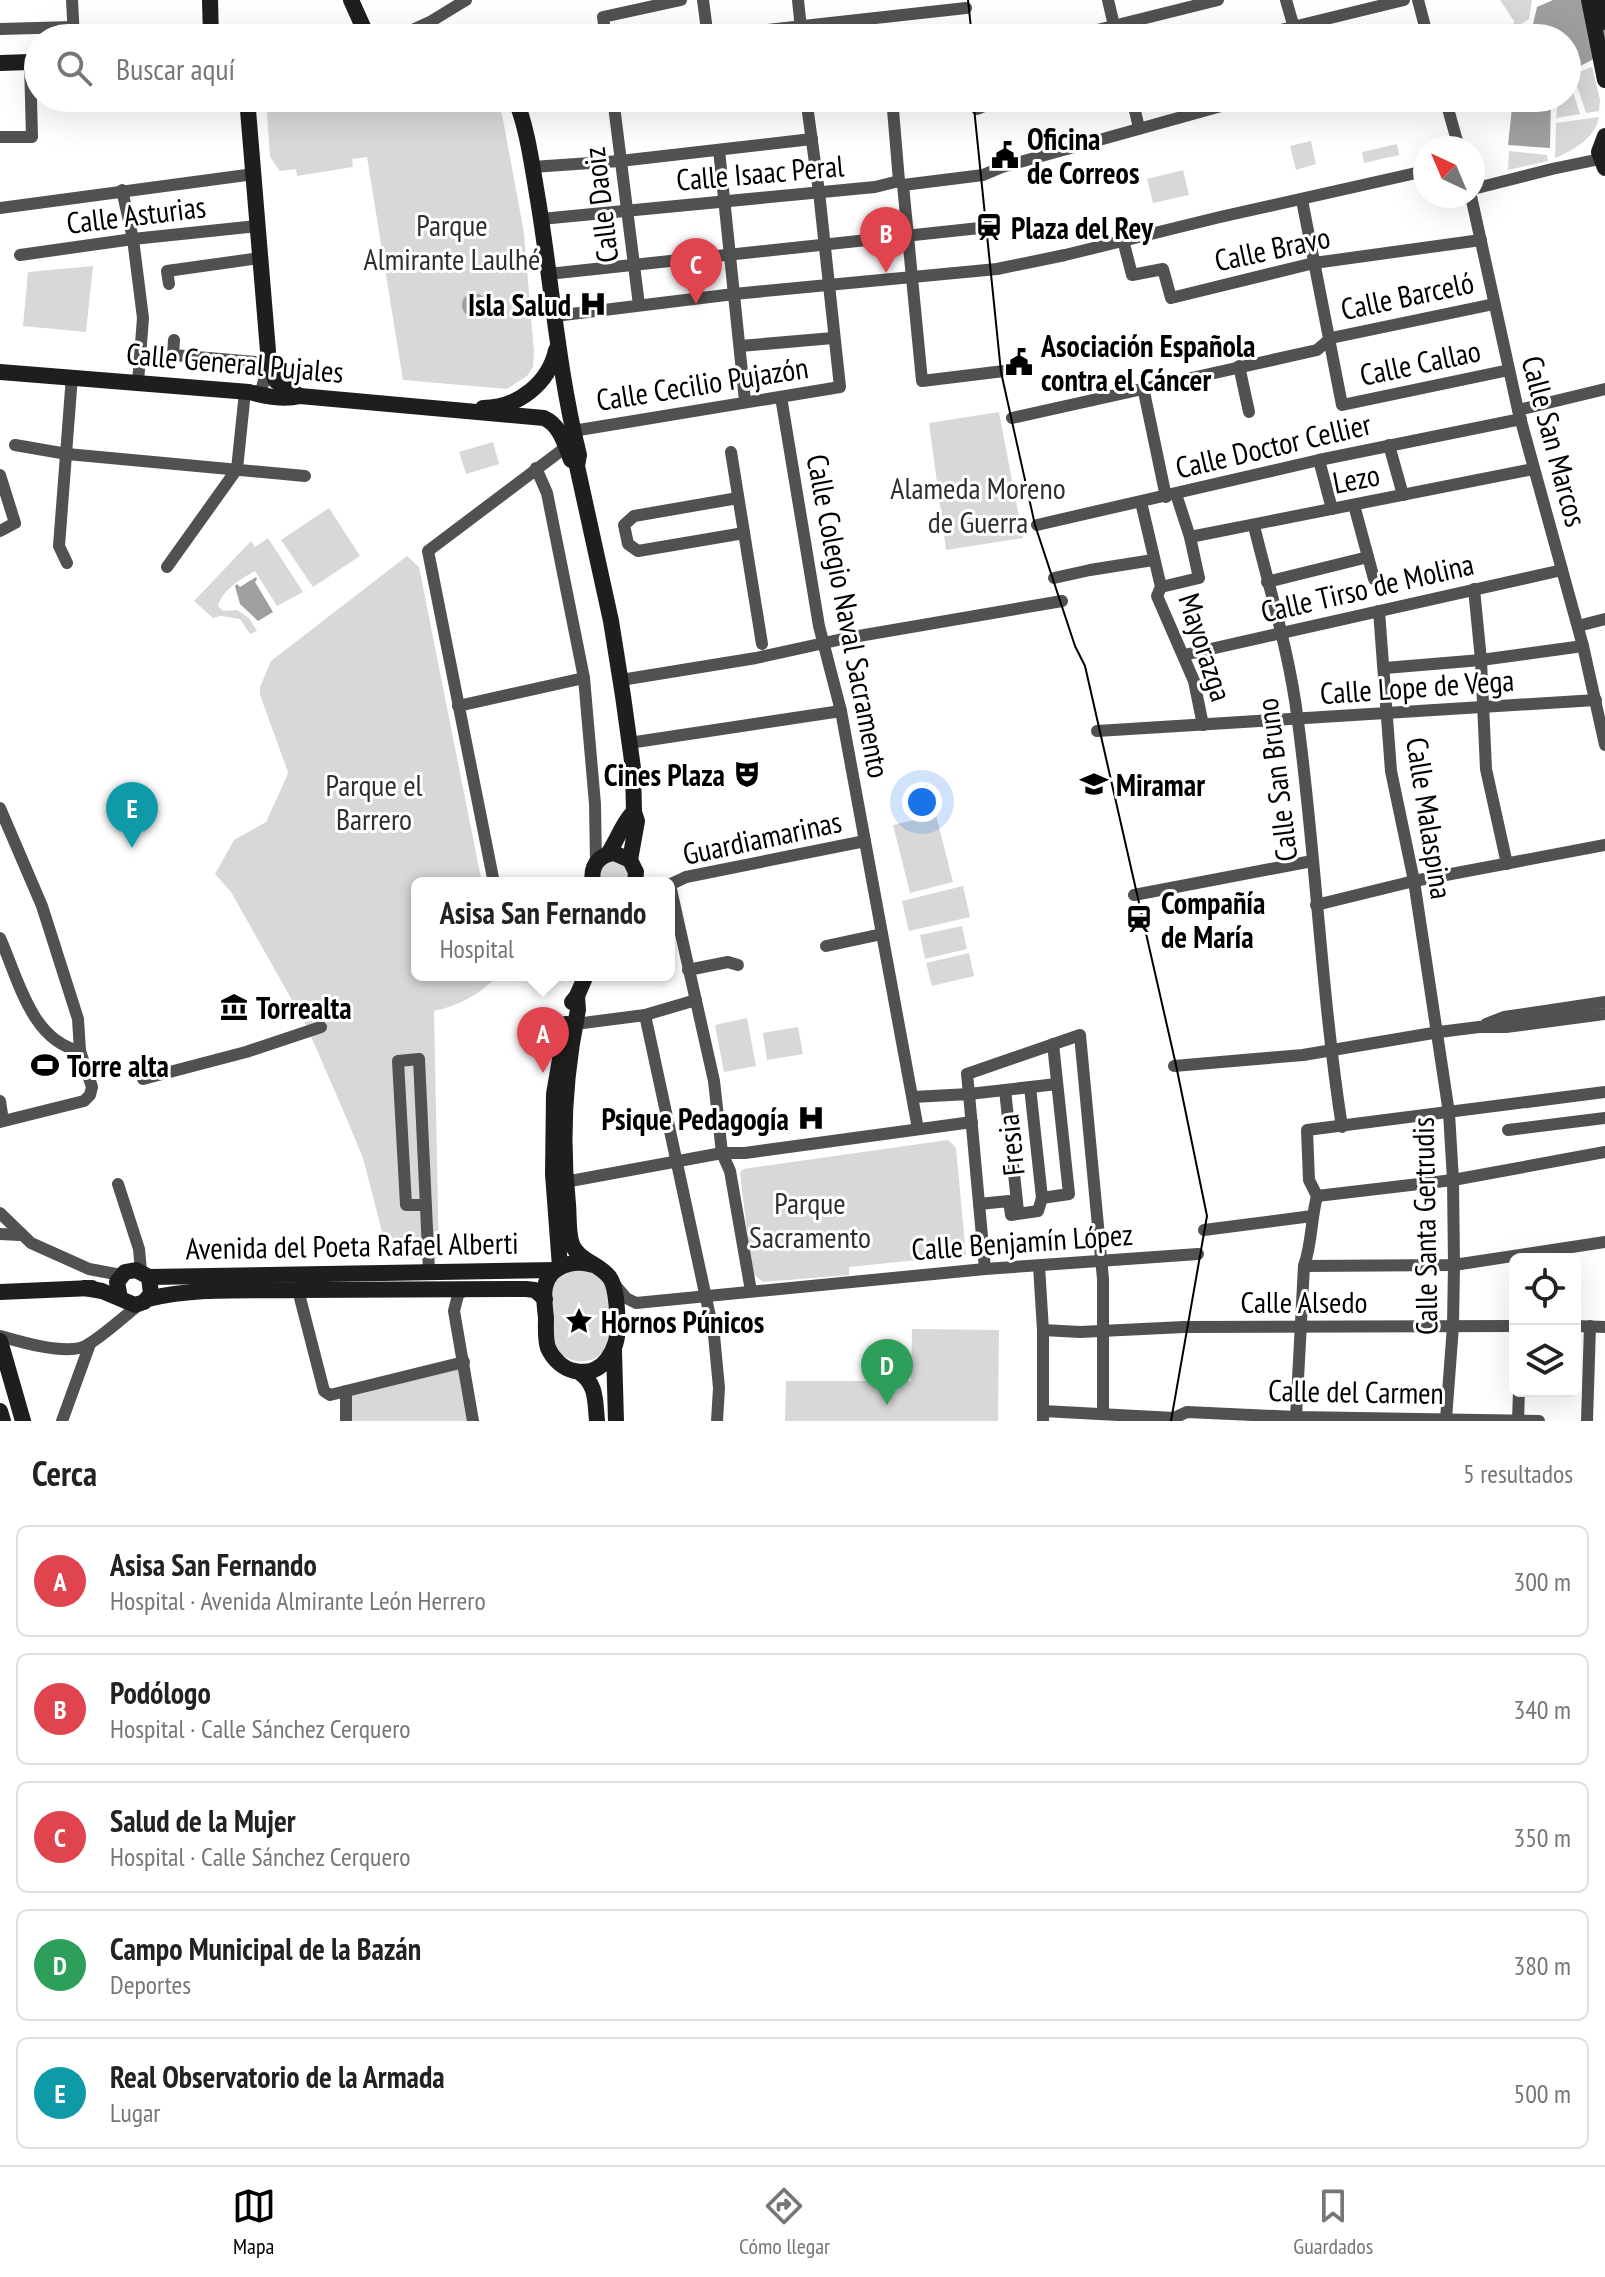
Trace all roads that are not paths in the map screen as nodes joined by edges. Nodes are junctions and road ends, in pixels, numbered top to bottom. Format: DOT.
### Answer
graph roads {
  1 [pos="72,0"];
  2 [pos="210,0"];
  3 [pos="351,0"];
  4 [pos="466,0"];
  5 [pos="681,0"];
  6 [pos="703,0"];
  7 [pos="798,0"];
  8 [pos="1108,0"];
  9 [pos="1218,0"];
  10 [pos="1286,0"];
  11 [pos="1404,0"];
  12 [pos="1418,0"];
  13 [pos="1589,0"];
  14 [pos="1600,0"];
  15 [pos="1181,5"];
  16 [pos="966,8"];
  17 [pos="1605,22"];
  18 [pos="73,24"];
  19 [pos="211,24"];
  20 [pos="361,24"];
  21 [pos="424,24"];
  22 [pos="604,24"];
  23 [pos="706,24"];
  24 [pos="801,24"];
  25 [pos="857,24"];
  26 [pos="1113,24"];
  27 [pos="1135,24"];
  28 [pos="1294,24"];
  29 [pos="1323,24"];
  30 [pos="1424,24"];
  31 [pos="0,29"];
  32 [pos="24,30"];
  33 [pos="0,63"];
  34 [pos="24,64"];
  35 [pos="1605,80"];
  36 [pos="33,112"];
  37 [pos="248,112"];
  38 [pos="521,112"];
  39 [pos="615,112"];
  40 [pos="808,112"];
  41 [pos="893,112"];
  42 [pos="1135,112"];
  43 [pos="1198,112"];
  44 [pos="1449,112"];
  45 [pos="1139,128"];
  46 [pos="1456,136"];
  47 [pos="1605,136"];
  48 [pos="0,137"];
  49 [pos="812,139"];
  50 [pos="719,150"];
  51 [pos="620,161"];
  52 [pos="1603,164"];
  53 [pos="532,167"];
  54 [pos="254,174"];
  55 [pos="1413,174"];
  56 [pos="901,183"];
  57 [pos="1485,186"];
  58 [pos="122,190"];
  59 [pos="819,192"];
  60 [pos="1302,200"];
  61 [pos="725,201"];
  62 [pos="0,208"];
  63 [pos="1474,208"];
  64 [pos="629,211"];
  65 [pos="541,219"];
  66 [pos="257,226"];
  67 [pos="989,227"];
  68 [pos="907,237"];
  69 [pos="133,239"];
  70 [pos="1123,240"];
  71 [pos="1481,240"];
  72 [pos="824,246"];
  73 [pos="730,254"];
  74 [pos="20,255"];
  75 [pos="260,258"];
  76 [pos="1314,263"];
  77 [pos="633,266"];
  78 [pos="548,274"];
  79 [pos="912,277"];
  80 [pos="169,284"];
  81 [pos="828,286"];
  82 [pos="734,294"];
  83 [pos="1494,304"];
  84 [pos="639,305"];
  85 [pos="555,316"];
  86 [pos="833,338"];
  87 [pos="1331,338"];
  88 [pos="174,340"];
  89 [pos="558,342"];
  90 [pos="740,346"];
  91 [pos="269,363"];
  92 [pos="1239,366"];
  93 [pos="1509,370"];
  94 [pos="1004,371"];
  95 [pos="0,372"];
  96 [pos="72,376"];
  97 [pos="138,382"];
  98 [pos="1143,387"];
  99 [pos="1605,389"];
  100 [pos="247,392"];
  101 [pos="300,396"];
  102 [pos="781,397"];
  103 [pos="745,401"];
  104 [pos="466,410"];
  105 [pos="1249,412"];
  106 [pos="1519,414"];
  107 [pos="1012,418"];
  108 [pos="573,431"];
  109 [pos="15,445"];
  110 [pos="1389,445"];
  111 [pos="566,447"];
  112 [pos="731,452"];
  113 [pos="67,454"];
  114 [pos="1319,460"];
  115 [pos="577,466"];
  116 [pos="536,468"];
  117 [pos="237,469"];
  118 [pos="1533,469"];
  119 [pos="0,475"];
  120 [pos="305,476"];
  121 [pos="1403,495"];
  122 [pos="1171,496"];
  123 [pos="738,498"];
  124 [pos="1141,502"];
  125 [pos="1354,505"];
  126 [pos="1332,509"];
  127 [pos="1037,525"];
  128 [pos="1254,526"];
  129 [pos="0,531"];
  130 [pos="744,533"];
  131 [pos="1190,537"];
  132 [pos="1368,557"];
  133 [pos="1153,560"];
  134 [pos="67,563"];
  135 [pos="167,567"];
  136 [pos="1562,570"];
  137 [pos="1054,578"];
  138 [pos="1374,579"];
  139 [pos="1267,582"];
  140 [pos="1161,587"];
  141 [pos="1474,589"];
  142 [pos="1062,601"];
  143 [pos="1379,611"];
  144 [pos="1605,619"];
  145 [pos="1578,626"];
  146 [pos="1282,634"];
  147 [pos="762,644"];
  148 [pos="825,644"];
  149 [pos="1583,646"];
  150 [pos="1184,655"];
  151 [pos="1481,660"];
  152 [pos="1385,668"];
  153 [pos="584,678"];
  154 [pos="621,680"];
  155 [pos="1596,700"];
  156 [pos="458,706"];
  157 [pos="1484,709"];
  158 [pos="841,711"];
  159 [pos="1388,714"];
  160 [pos="1298,720"];
  161 [pos="1203,725"];
  162 [pos="1097,731"];
  163 [pos="629,743"];
  164 [pos="1605,743"];
  165 [pos="0,808"];
  166 [pos="634,812"];
  167 [pos="865,841"];
  168 [pos="1605,845"];
  169 [pos="602,858"];
  170 [pos="630,860"];
  171 [pos="1312,861"];
  172 [pos="1507,864"];
  173 [pos="493,877"];
  174 [pos="592,877"];
  175 [pos="637,877"];
  176 [pos="1414,881"];
  177 [pos="675,882"];
  178 [pos="1134,895"];
  179 [pos="1316,905"];
  180 [pos="675,912"];
  181 [pos="882,934"];
  182 [pos="0,938"];
  183 [pos="826,946"];
  184 [pos="738,965"];
  185 [pos="688,970"];
  186 [pos="583,981"];
  187 [pos="577,996"];
  188 [pos="696,1000"];
  189 [pos="1605,1002"];
  190 [pos="1605,1014"];
  191 [pos="645,1015"];
  192 [pos="575,1024"];
  193 [pos="321,1027"];
  194 [pos="1479,1027"];
  195 [pos="1439,1032"];
  196 [pos="1053,1044"];
  197 [pos="1330,1050"];
  198 [pos="80,1051"];
  199 [pos="1174,1066"];
  200 [pos="143,1079"];
  201 [pos="1057,1084"];
  202 [pos="1030,1087"];
  203 [pos="1005,1090"];
  204 [pos="1605,1092"];
  205 [pos="969,1094"];
  206 [pos="1584,1095"];
  207 [pos="913,1097"];
  208 [pos="0,1101"];
  209 [pos="1449,1113"];
  210 [pos="1605,1118"];
  211 [pos="1587,1120"];
  212 [pos="1,1121"];
  213 [pos="972,1122"];
  214 [pos="1342,1127"];
  215 [pos="918,1129"];
  216 [pos="1508,1130"];
  217 [pos="1089,1149"];
  218 [pos="1605,1152"];
  219 [pos="722,1153"];
  220 [pos="1065,1153"];
  221 [pos="677,1160"];
  222 [pos="1453,1180"];
  223 [pos="565,1182"];
  224 [pos="118,1184"];
  225 [pos="1317,1196"];
  226 [pos="1042,1198"];
  227 [pos="979,1204"];
  228 [pos="425,1205"];
  229 [pos="0,1213"];
  230 [pos="1019,1214"];
  231 [pos="1312,1216"];
  232 [pos="1204,1230"];
  233 [pos="0,1234"];
  234 [pos="20,1235"];
  235 [pos="1605,1242"];
  236 [pos="1198,1254"];
  237 [pos="1101,1262"];
  238 [pos="593,1265"];
  239 [pos="1454,1265"];
  240 [pos="1039,1266"];
  241 [pos="1304,1266"];
  242 [pos="558,1268"];
  243 [pos="985,1269"];
  244 [pos="429,1271"];
  245 [pos="145,1274"];
  246 [pos="612,1280"];
  247 [pos="119,1285"];
  248 [pos="466,1289"];
  249 [pos="298,1290"];
  250 [pos="751,1291"];
  251 [pos="0,1292"];
  252 [pos="707,1296"];
  253 [pos="545,1299"];
  254 [pos="144,1302"];
  255 [pos="636,1303"];
  256 [pos="618,1326"];
  257 [pos="1453,1326"];
  258 [pos="1509,1326"];
  259 [pos="1581,1326"];
  260 [pos="1590,1326"];
  261 [pos="1299,1327"];
  262 [pos="1605,1327"];
  263 [pos="1043,1330"];
  264 [pos="1103,1330"];
  265 [pos="0,1339"];
  266 [pos="90,1344"];
  267 [pos="615,1347"];
  268 [pos="464,1362"];
  269 [pos="579,1372"];
  270 [pos="346,1391"];
  271 [pos="1518,1397"];
  272 [pos="0,1411"];
  273 [pos="1103,1414"];
  274 [pos="1043,1416"];
  275 [pos="1296,1417"];
  276 [pos="1446,1419"];
  277 [pos="3,1421"];
  278 [pos="23,1421"];
  279 [pos="62,1421"];
  280 [pos="346,1421"];
  281 [pos="473,1421"];
  282 [pos="597,1421"];
  283 [pos="616,1421"];
  284 [pos="717,1421"];
  285 [pos="1514,1421"];
  286 [pos="1539,1421"];
  287 [pos="1587,1421"];
  1 -- 18 [label="street"];
  2 -- 19 [label="street"];
  3 -- 20 [label="street"];
  4 -- 21 [label="street"];
  5 -- 22 [label="street"];
  6 -- 23 [label="street"];
  7 -- 24 [label="street"];
  8 -- 26 [label="street"];
  9 -- 15 [label="street"];
  10 -- 28 [label="street"];
  11 -- 29 [label="street"];
  12 -- 30 [label="street"];
  13 -- 35 [label="street"];
  14 -- 17 [label="street"];
  15 -- 27 [label="street"];
  16 -- 25 [label="street"];
  31 -- 32 [label="street"];
  33 -- 34 [label="street"];
  36 -- 48 [label="street"];
  37 -- 54 [label="street"];
  38 -- 53 [label="street"];
  39 -- 51 [label="street, Calle Daoiz"];
  40 -- 49 [label="street"];
  41 -- 56 [label="street"];
  42 -- 45 [label="street"];
  43 -- 45 [label="street, Calle Isaac Peral"];
  44 -- 46 [label="street"];
  45 -- 56 [label="street, Calle Isaac Peral"];
  47 -- 52 [label="street"];
  49 -- 50 [label="street"];
  49 -- 59 [label="street"];
  50 -- 51 [label="street"];
  50 -- 61 [label="street"];
  51 -- 53 [label="street"];
  51 -- 64 [label="street, Calle Daoiz"];
  52 -- 57 [label="street"];
  53 -- 65 [label="street"];
  54 -- 58 [label="street"];
  54 -- 66 [label="street"];
  55 -- 60 [label="street"];
  56 -- 59 [label="street, Calle Isaac Peral"];
  56 -- 68 [label="street"];
  58 -- 62 [label="street"];
  58 -- 69 [label="street"];
  59 -- 61 [label="street, Calle Isaac Peral"];
  59 -- 72 [label="street"];
  60 -- 70 [label="street"];
  60 -- 76 [label="street"];
  61 -- 64 [label="street, Calle Isaac Peral"];
  61 -- 73 [label="street"];
  63 -- 71 [label="street, Calle San Marcos"];
  64 -- 65 [label="street, Calle Isaac Peral"];
  64 -- 77 [label="street, Calle Daoiz"];
  65 -- 78 [label="street"];
  66 -- 69 [label="street, Calle Asturias"];
  66 -- 75 [label="street"];
  67 -- 68 [label="street"];
  68 -- 72 [label="street"];
  68 -- 79 [label="street"];
  69 -- 74 [label="street, Calle Asturias"];
  69 -- 97 [label="street"];
  70 -- 76 [label="street, Calle Bravo"];
  70 -- 79 [label="street"];
  71 -- 76 [label="street, Calle Bravo"];
  71 -- 83 [label="street, Calle San Marcos"];
  72 -- 73 [label="street"];
  72 -- 81 [label="street"];
  73 -- 77 [label="street"];
  73 -- 82 [label="street"];
  75 -- 80 [label="street"];
  75 -- 91 [label="street"];
  76 -- 87 [label="street"];
  77 -- 78 [label="street"];
  77 -- 84 [label="street, Calle Daoiz"];
  78 -- 85 [label="street"];
  79 -- 81 [label="street"];
  79 -- 94 [label="street"];
  81 -- 82 [label="street"];
  81 -- 86 [label="street"];
  82 -- 84 [label="street"];
  82 -- 90 [label="street"];
  83 -- 87 [label="street, Calle Barceló"];
  83 -- 93 [label="street, Calle San Marcos"];
  84 -- 85 [label="street"];
  85 -- 89 [label="street"];
  86 -- 90 [label="street"];
  86 -- 102 [label="street, Calle Cecilio Pujazón"];
  87 -- 92 [label="street, Calle Barceló"];
  87 -- 93 [label="street, Calle Callao"];
  88 -- 91 [label="street"];
  89 -- 104 [label="street"];
  89 -- 108 [label="street"];
  90 -- 103 [label="street"];
  91 -- 100 [label="street"];
  91 -- 101 [label="street"];
  92 -- 98 [label="street, Calle Barceló"];
  92 -- 105 [label="street"];
  93 -- 106 [label="street, Calle San Marcos"];
  95 -- 96 [label="street, Calle General Pujales"];
  96 -- 97 [label="street, Calle General Pujales"];
  96 -- 113 [label="street"];
  97 -- 100 [label="street, Calle General Pujales"];
  98 -- 107 [label="street, Calle Barceló"];
  98 -- 122 [label="street"];
  99 -- 106 [label="street, Calle Doctor Cellier"];
  100 -- 101 [label="street, Calle General Pujales"];
  100 -- 117 [label="street"];
  101 -- 104 [label="street, Calle General Pujales"];
  102 -- 103 [label="street, Calle Cecilio Pujazón"];
  102 -- 148 [label="street, Calle Colegio Naval Sacramento"];
  103 -- 108 [label="street, Calle Cecilio Pujazón"];
  104 -- 111 [label="street"];
  106 -- 110 [label="street, Calle Doctor Cellier"];
  106 -- 118 [label="street, Calle San Marcos"];
  108 -- 115 [label="street"];
  109 -- 113 [label="street"];
  110 -- 114 [label="street, Calle Doctor Cellier"];
  110 -- 121 [label="street"];
  111 -- 115 [label="street"];
  111 -- 116 [label="street"];
  112 -- 123 [label="street"];
  113 -- 117 [label="street"];
  113 -- 134 [label="street"];
  114 -- 122 [label="street, Calle Doctor Cellier"];
  114 -- 126 [label="street"];
  115 -- 154 [label="street"];
  116 -- 153 [label="street"];
  116 -- 156 [label="street"];
  117 -- 120 [label="street"];
  117 -- 135 [label="street"];
  118 -- 121 [label="street, Lezo"];
  118 -- 136 [label="street, Calle San Marcos"];
  119 -- 129 [label="street"];
  121 -- 125 [label="street, Lezo"];
  122 -- 124 [label="street, Calle Doctor Cellier"];
  122 -- 131 [label="street"];
  123 -- 130 [label="street"];
  123 -- 130 [label="street"];
  124 -- 127 [label="street, Calle Doctor Cellier"];
  124 -- 133 [label="street, Mayorazga"];
  125 -- 126 [label="street, Lezo"];
  125 -- 132 [label="street"];
  126 -- 128 [label="street, Lezo"];
  128 -- 131 [label="street, Lezo"];
  128 -- 139 [label="street, Calle San Bruno"];
  130 -- 147 [label="street"];
  131 -- 140 [label="street"];
  132 -- 138 [label="street"];
  132 -- 139 [label="street"];
  133 -- 137 [label="street"];
  133 -- 140 [label="street, Mayorazga"];
  136 -- 141 [label="street, Calle Tirso de Molina"];
  136 -- 145 [label="street, Calle San Marcos"];
  139 -- 146 [label="street, Calle San Bruno"];
  140 -- 150 [label="street, Mayorazga"];
  141 -- 143 [label="street, Calle Tirso de Molina"];
  141 -- 151 [label="street"];
  142 -- 148 [label="street"];
  143 -- 146 [label="street, Calle Tirso de Molina"];
  143 -- 152 [label="street, Calle Malaspina"];
  144 -- 145 [label="street"];
  145 -- 149 [label="street, Calle San Marcos"];
  146 -- 150 [label="street, Calle Tirso de Molina"];
  146 -- 160 [label="street, Calle San Bruno"];
  148 -- 154 [label="street"];
  148 -- 158 [label="street, Calle Colegio Naval Sacramento"];
  149 -- 151 [label="street"];
  149 -- 155 [label="street, Calle San Marcos"];
  150 -- 161 [label="street, Mayorazga"];
  151 -- 152 [label="street"];
  151 -- 157 [label="street"];
  152 -- 159 [label="street, Calle Malaspina"];
  153 -- 156 [label="street"];
  153 -- 169 [label="street"];
  154 -- 163 [label="street"];
  155 -- 157 [label="street, Calle Lope de Vega"];
  155 -- 164 [label="street, Calle San Marcos"];
  156 -- 173 [label="street"];
  157 -- 159 [label="street, Calle Lope de Vega"];
  157 -- 172 [label="street"];
  158 -- 163 [label="street"];
  158 -- 167 [label="street, Calle Colegio Naval Sacramento"];
  159 -- 160 [label="street, Calle Lope de Vega"];
  159 -- 176 [label="street, Calle Malaspina"];
  160 -- 161 [label="street, Calle Lope de Vega"];
  160 -- 171 [label="street, Calle San Bruno"];
  161 -- 162 [label="street, Calle Lope de Vega"];
  163 -- 166 [label="street"];
  165 -- 198 [label="street"];
  166 -- 169 [label="street"];
  166 -- 170 [label="street"];
  167 -- 177 [label="street, Guardiamarinas"];
  167 -- 181 [label="street, Calle Colegio Naval Sacramento"];
  168 -- 172 [label="street"];
  169 -- 170 [label="street"];
  169 -- 174 [label="street"];
  170 -- 175 [label="street"];
  171 -- 178 [label="street"];
  171 -- 179 [label="street, Calle San Bruno"];
  172 -- 176 [label="street"];
  176 -- 179 [label="street"];
  176 -- 195 [label="street, Calle Malaspina"];
  179 -- 197 [label="street, Calle San Bruno"];
  180 -- 185 [label="street"];
  181 -- 183 [label="street"];
  181 -- 207 [label="street, Calle Colegio Naval Sacramento"];
  182 -- 198 [label="street"];
  184 -- 185 [label="street"];
  185 -- 188 [label="street"];
  186 -- 187 [label="street"];
  187 -- 192 [label="street"];
  187 -- 242 [label="street"];
  188 -- 191 [label="street"];
  188 -- 219 [label="street"];
  189 -- 194 [label="street"];
  190 -- 194 [label="street"];
  191 -- 192 [label="street"];
  191 -- 221 [label="street"];
  192 -- 223 [label="street"];
  193 -- 200 [label="street"];
  194 -- 195 [label="street"];
  195 -- 197 [label="street"];
  195 -- 209 [label="street, Calle Santa Gertrudis"];
  196 -- 201 [label="street"];
  196 -- 205 [label="street"];
  196 -- 217 [label="street"];
  197 -- 199 [label="street"];
  197 -- 214 [label="street, Calle San Bruno"];
  198 -- 212 [label="street"];
  201 -- 202 [label="street"];
  201 -- 220 [label="street"];
  202 -- 203 [label="street"];
  202 -- 226 [label="street, Fresia"];
  203 -- 205 [label="street"];
  203 -- 230 [label="street"];
  204 -- 206 [label="street"];
  205 -- 207 [label="street"];
  205 -- 213 [label="street"];
  206 -- 209 [label="street"];
  206 -- 211 [label="street"];
  207 -- 215 [label="street, Calle Colegio Naval Sacramento"];
  208 -- 212 [label="street"];
  209 -- 214 [label="street"];
  209 -- 222 [label="street, Calle Santa Gertrudis"];
  210 -- 211 [label="street"];
  211 -- 216 [label="street"];
  213 -- 215 [label="street"];
  213 -- 227 [label="street"];
  214 -- 225 [label="street"];
  215 -- 219 [label="street"];
  217 -- 220 [label="street"];
  217 -- 237 [label="street"];
  218 -- 222 [label="street"];
  219 -- 221 [label="street"];
  219 -- 250 [label="street"];
  220 -- 226 [label="street"];
  221 -- 223 [label="street"];
  221 -- 252 [label="street"];
  222 -- 225 [label="street"];
  222 -- 239 [label="street, Calle Santa Gertrudis"];
  223 -- 238 [label="street"];
  224 -- 245 [label="street"];
  225 -- 231 [label="street"];
  226 -- 230 [label="street"];
  227 -- 230 [label="street"];
  227 -- 243 [label="street"];
  228 -- 228 [label="street"];
  228 -- 244 [label="street"];
  229 -- 234 [label="street"];
  231 -- 232 [label="street"];
  231 -- 241 [label="street"];
  233 -- 234 [label="street"];
  234 -- 247 [label="street"];
  235 -- 239 [label="street"];
  236 -- 237 [label="street, Calle Benjamín López"];
  237 -- 240 [label="street, Calle Benjamín López"];
  237 -- 264 [label="street"];
  238 -- 242 [label="street"];
  238 -- 246 [label="street"];
  239 -- 241 [label="street"];
  239 -- 257 [label="street, Calle Santa Gertrudis"];
  240 -- 243 [label="street, Calle Benjamín López"];
  240 -- 263 [label="street"];
  241 -- 261 [label="street"];
  242 -- 244 [label="street, Avenida del Poeta Rafael Alberti"];
  242 -- 253 [label="street"];
  243 -- 250 [label="street, Calle Benjamín López"];
  244 -- 245 [label="street, Avenida del Poeta Rafael Alberti"];
  245 -- 247 [label="street"];
  245 -- 254 [label="street"];
  246 -- 255 [label="street"];
  246 -- 256 [label="street"];
  247 -- 251 [label="street"];
  247 -- 254 [label="street"];
  248 -- 249 [label="street, Avenida del Poeta Rafael Alberti"];
  248 -- 253 [label="street, Avenida del Poeta Rafael Alberti"];
  248 -- 268 [label="street"];
  249 -- 254 [label="street, Avenida del Poeta Rafael Alberti"];
  249 -- 270 [label="street"];
  250 -- 252 [label="street, Calle Benjamín López"];
  252 -- 255 [label="street, Calle Benjamín López"];
  252 -- 284 [label="street"];
  253 -- 269 [label="street"];
  254 -- 266 [label="street"];
  255 -- 256 [label="street"];
  256 -- 267 [label="street"];
  257 -- 258 [label="street, Calle Alsedo"];
  257 -- 261 [label="street, Calle Alsedo"];
  257 -- 276 [label="street, Calle Santa Gertrudis"];
  259 -- 260 [label="street"];
  260 -- 262 [label="street"];
  260 -- 287 [label="street"];
  261 -- 264 [label="street, Calle Alsedo"];
  261 -- 275 [label="street"];
  263 -- 264 [label="street, Calle Alsedo"];
  263 -- 274 [label="street"];
  264 -- 273 [label="street"];
  265 -- 266 [label="street"];
  265 -- 278 [label="street"];
  266 -- 279 [label="street"];
  267 -- 269 [label="street"];
  267 -- 283 [label="street"];
  268 -- 270 [label="street"];
  268 -- 281 [label="street"];
  269 -- 282 [label="street"];
  270 -- 280 [label="street"];
  271 -- 285 [label="street"];
  272 -- 277 [label="street"];
  273 -- 274 [label="street, Calle del Carmen"];
  273 -- 275 [label="street, Calle del Carmen"];
  275 -- 276 [label="street, Calle del Carmen"];
  276 -- 285 [label="street, Calle del Carmen"];
  285 -- 286 [label="street, Calle del Carmen"];
}
